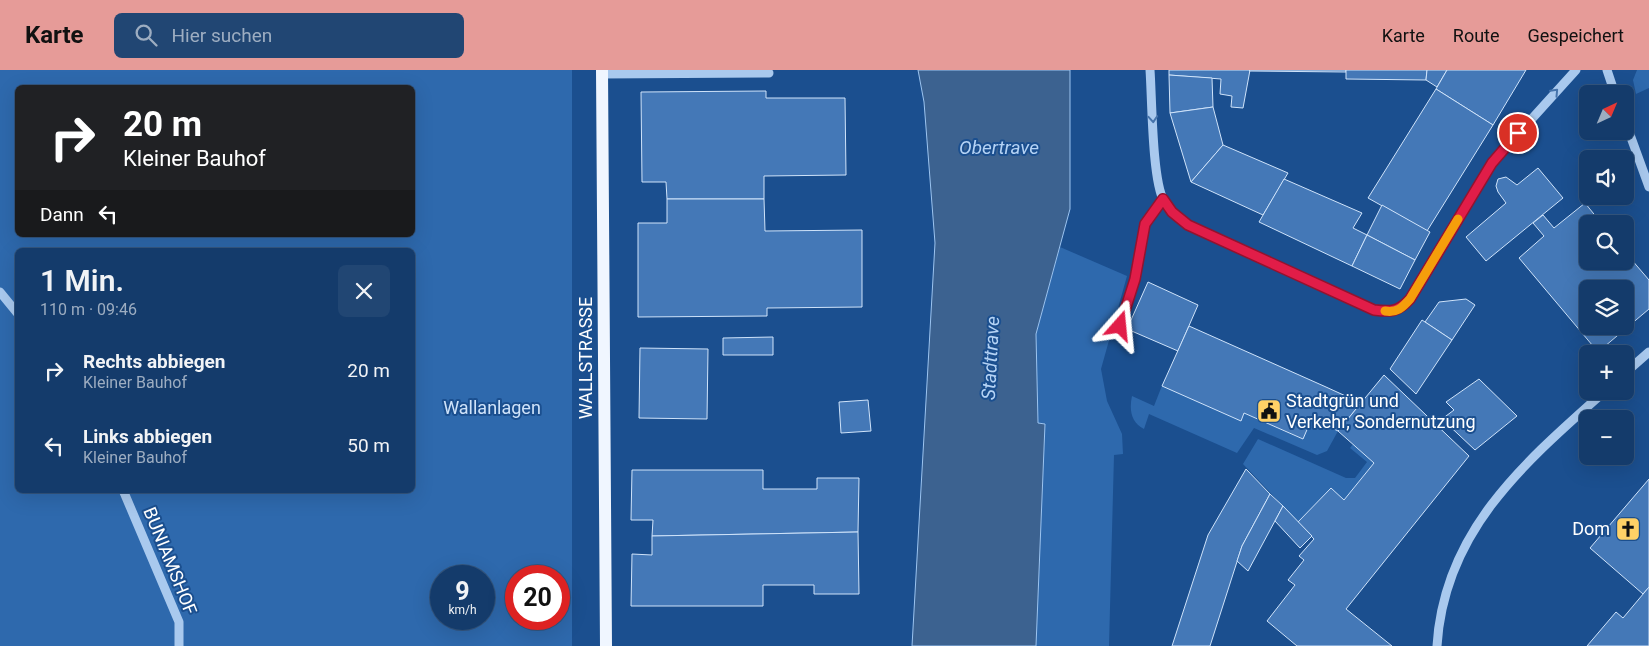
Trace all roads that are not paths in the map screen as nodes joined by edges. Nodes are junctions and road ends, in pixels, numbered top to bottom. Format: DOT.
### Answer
graph roads {
  1 [pos="1150,70"];
  2 [pos="1576,70"];
  3 [pos="1607,70"];
  4 [pos="602,72"];
  5 [pos="769,73"];
  6 [pos="1612,85"];
  7 [pos="1632,140"];
  8 [pos="1649,187"];
  9 [pos="1163,199"];
  10 [pos="0,292"];
  11 [pos="15,310"];
  12 [pos="1120,326"];
  13 [pos="1649,352"];
  14 [pos="1634,365"];
  15 [pos="1595,400"];
  16 [pos="124,493"];
  17 [pos="179,646"];
  18 [pos="606,646"];
  19 [pos="1437,646"];
  1 -- 9 [label="street, one-way"];
  9 -- 2 [label="street, one-way"];
  3 -- 6 [label="street"];
  4 -- 5 [label="street"];
  4 -- 18 [label="main road, WALLSTRASSE"];
  7 -- 8 [label="street"];
  9 -- 12 [label="street"];
  10 -- 11 [label="street"];
  13 -- 14 [label="street"];
  15 -- 19 [label="street"];
  16 -- 17 [label="street, BUNIAMSHOF"];
}
